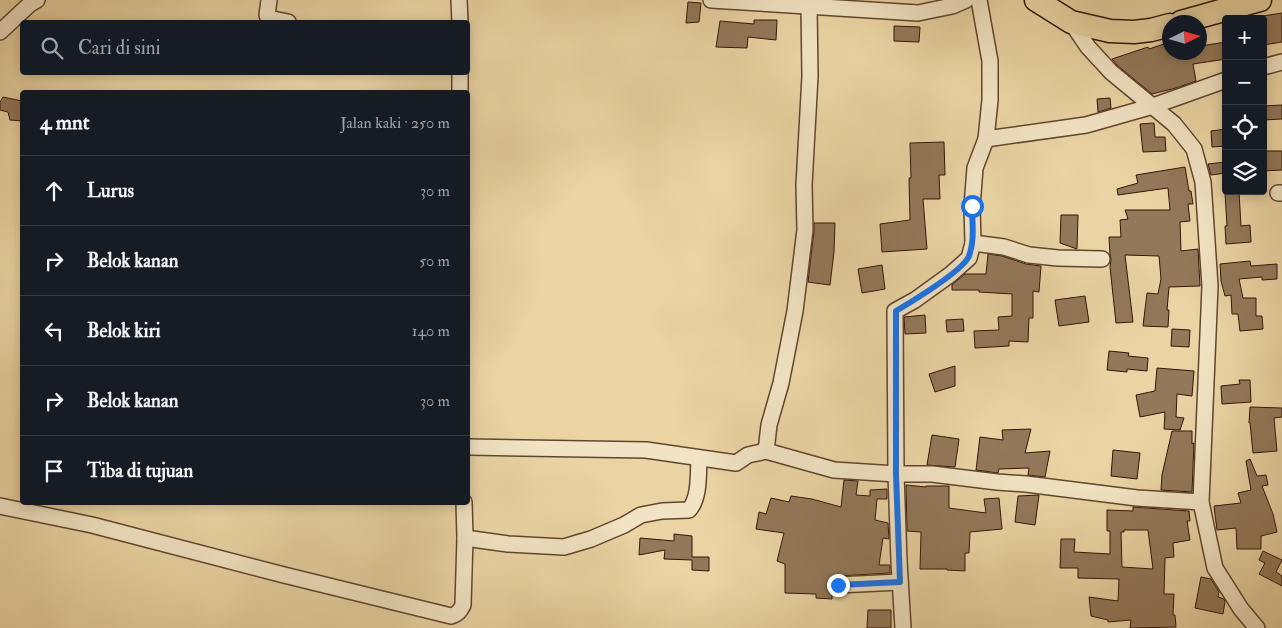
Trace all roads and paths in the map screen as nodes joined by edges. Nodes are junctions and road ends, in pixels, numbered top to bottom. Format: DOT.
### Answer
graph roads {
  1 [pos="37,0"];
  2 [pos="269,0"];
  3 [pos="459,0"];
  4 [pos="711,0"];
  5 [pos="966,0"];
  6 [pos="979,0"];
  7 [pos="1036,0"];
  8 [pos="1260,0"];
  9 [pos="809,6"];
  10 [pos="1204,8"];
  11 [pos="1192,15"];
  12 [pos="278,20"];
  13 [pos="460,20"];
  14 [pos="1071,22"];
  15 [pos="1162,27"];
  16 [pos="0,32"];
  17 [pos="1282,62"];
  18 [pos="1267,66"];
  19 [pos="460,75"];
  20 [pos="1222,81"];
  21 [pos="460,90"];
  22 [pos="1153,106"];
  23 [pos="986,139"];
  24 [pos="973,243"];
  25 [pos="1102,259"];
  26 [pos="470,447"];
  27 [pos="766,451"];
  28 [pos="699,458"];
  29 [pos="896,474"];
  30 [pos="1201,502"];
  31 [pos="464,505"];
  32 [pos="0,506"];
  33 [pos="465,538"];
  34 [pos="900,582"];
  35 [pos="838,585"];
  36 [pos="903,628"];
  37 [pos="1257,628"];
  1 -- 16 [label="street"];
  2 -- 12 [label="street"];
  3 -- 13 [label="street"];
  4 -- 9 [label="street"];
  5 -- 9 [label="street"];
  6 -- 23 [label="street"];
  7 -- 14 [label="highway"];
  8 -- 10 [label="highway"];
  9 -- 27 [label="street"];
  10 -- 11 [label="highway"];
  14 -- 15 [label="highway"];
  14 -- 22 [label="street"];
  17 -- 18 [label="street"];
  19 -- 21 [label="street"];
  20 -- 22 [label="street"];
  22 -- 23 [label="street"];
  22 -- 30 [label="street"];
  23 -- 24 [label="street"];
  24 -- 25 [label="street"];
  24 -- 29 [label="street"];
  26 -- 28 [label="street"];
  27 -- 28 [label="street"];
  27 -- 29 [label="street"];
  28 -- 33 [label="street"];
  29 -- 30 [label="street"];
  29 -- 34 [label="street"];
  30 -- 37 [label="street"];
  31 -- 33 [label="street"];
  32 -- 33 [label="street"];
  34 -- 35 [label="street"];
  34 -- 36 [label="street"];
}
